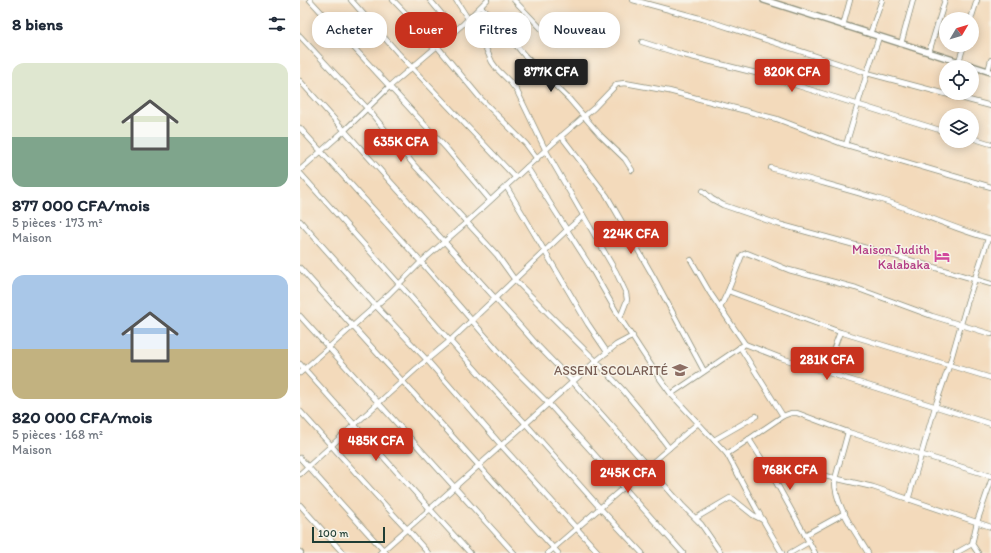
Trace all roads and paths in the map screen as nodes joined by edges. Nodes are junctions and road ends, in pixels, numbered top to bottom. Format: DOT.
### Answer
graph roads {
  1 [pos="310,0"];
  2 [pos="350,0"];
  3 [pos="393,0"];
  4 [pos="430,0"];
  5 [pos="456,0"];
  6 [pos="487,0"];
  7 [pos="514,0"];
  8 [pos="633,0"];
  9 [pos="764,0"];
  10 [pos="850,0"];
  11 [pos="882,0"];
  12 [pos="913,0"];
  13 [pos="945,0"];
  14 [pos="977,0"];
  15 [pos="481,7"];
  16 [pos="404,12"];
  17 [pos="440,12"];
  18 [pos="476,12"];
  19 [pos="973,12"];
  20 [pos="465,16"];
  21 [pos="465,22"];
  22 [pos="539,26"];
  23 [pos="843,26"];
  24 [pos="457,28"];
  25 [pos="870,34"];
  26 [pos="300,36"];
  27 [pos="879,37"];
  28 [pos="642,42"];
  29 [pos="901,44"];
  30 [pos="433,48"];
  31 [pos="438,48"];
  32 [pos="486,48"];
  33 [pos="929,52"];
  34 [pos="956,60"];
  35 [pos="991,60"];
  36 [pos="979,67"];
  37 [pos="412,68"];
  38 [pos="990,71"];
  39 [pos="866,73"];
  40 [pos="300,80"];
  41 [pos="389,87"];
  42 [pos="857,105"];
  43 [pos="991,106"];
  44 [pos="368,108"];
  45 [pos="584,116"];
  46 [pos="300,128"];
  47 [pos="345,130"];
  48 [pos="939,130"];
  49 [pos="561,136"];
  50 [pos="979,140"];
  51 [pos="991,144"];
  52 [pos="846,145"];
  53 [pos="546,150"];
  54 [pos="322,151"];
  55 [pos="537,159"];
  56 [pos="527,168"];
  57 [pos="771,168"];
  58 [pos="300,170"];
  59 [pos="632,170"];
  60 [pos="300,173"];
  61 [pos="515,177"];
  62 [pos="506,186"];
  63 [pos="991,187"];
  64 [pos="703,191"];
  65 [pos="490,200"];
  66 [pos="583,216"];
  67 [pos="300,221"];
  68 [pos="467,222"];
  69 [pos="567,230"];
  70 [pos="989,239"];
  71 [pos="445,241"];
  72 [pos="545,251"];
  73 [pos="691,260"];
  74 [pos="421,262"];
  75 [pos="300,268"];
  76 [pos="974,279"];
  77 [pos="515,280"];
  78 [pos="399,283"];
  79 [pos="991,284"];
  80 [pos="728,291"];
  81 [pos="496,298"];
  82 [pos="375,305"];
  83 [pos="720,308"];
  84 [pos="300,316"];
  85 [pos="620,318"];
  86 [pos="472,321"];
  87 [pos="353,326"];
  88 [pos="960,326"];
  89 [pos="840,332"];
  90 [pos="991,334"];
  91 [pos="633,336"];
  92 [pos="449,341"];
  93 [pos="745,344"];
  94 [pos="740,347"];
  95 [pos="328,348"];
  96 [pos="607,352"];
  97 [pos="427,360"];
  98 [pos="596,361"];
  99 [pos="300,364"];
  100 [pos="949,366"];
  101 [pos="304,369"];
  102 [pos="704,371"];
  103 [pos="825,372"];
  104 [pos="300,374"];
  105 [pos="991,378"];
  106 [pos="403,381"];
  107 [pos="573,382"];
  108 [pos="671,394"];
  109 [pos="378,404"];
  110 [pos="549,404"];
  111 [pos="935,407"];
  112 [pos="300,411"];
  113 [pos="756,416"];
  114 [pos="783,416"];
  115 [pos="525,423"];
  116 [pos="698,423"];
  117 [pos="991,424"];
  118 [pos="354,425"];
  119 [pos="848,432"];
  120 [pos="749,439"];
  121 [pos="714,440"];
  122 [pos="332,445"];
  123 [pos="500,445"];
  124 [pos="669,448"];
  125 [pos="727,454"];
  126 [pos="921,455"];
  127 [pos="300,458"];
  128 [pos="478,465"];
  129 [pos="308,467"];
  130 [pos="647,467"];
  131 [pos="300,474"];
  132 [pos="772,475"];
  133 [pos="991,476"];
  134 [pos="835,479"];
  135 [pos="991,481"];
  136 [pos="624,486"];
  137 [pos="454,487"];
  138 [pos="908,500"];
  139 [pos="300,505"];
  140 [pos="600,508"];
  141 [pos="430,509"];
  142 [pos="845,513"];
  143 [pos="696,518"];
  144 [pos="763,520"];
  145 [pos="977,522"];
  146 [pos="991,527"];
  147 [pos="577,528"];
  148 [pos="407,529"];
  149 [pos="805,535"];
  150 [pos="809,542"];
  151 [pos="972,544"];
  152 [pos="554,548"];
  153 [pos="383,552"];
  154 [pos="343,553"];
  155 [pos="428,553"];
  156 [pos="470,553"];
  157 [pos="514,553"];
  158 [pos="548,553"];
  159 [pos="558,553"];
  160 [pos="599,553"];
  161 [pos="642,553"];
  162 [pos="683,553"];
  163 [pos="721,553"];
  164 [pos="782,553"];
  165 [pos="790,553"];
  166 [pos="815,553"];
  167 [pos="868,553"];
  168 [pos="956,553"];
  169 [pos="978,553"];
  1 -- 41 [label="street"];
  2 -- 37 [label="street"];
  3 -- 16 [label="street"];
  4 -- 17 [label="street"];
  5 -- 20 [label="street"];
  6 -- 15 [label="street"];
  7 -- 22 [label="street"];
  8 -- 39 [label="street"];
  9 -- 23 [label="street"];
  10 -- 23 [label="street"];
  11 -- 25 [label="street"];
  12 -- 29 [label="street"];
  13 -- 33 [label="street"];
  14 -- 19 [label="street"];
  15 -- 18 [label="street"];
  15 -- 45 [label="street"];
  21 -- 24 [label="street"];
  23 -- 25 [label="street"];
  25 -- 27 [label="street"];
  26 -- 44 [label="street"];
  27 -- 29 [label="street"];
  27 -- 39 [label="street"];
  28 -- 42 [label="street"];
  29 -- 33 [label="street"];
  30 -- 37 [label="street"];
  31 -- 55 [label="street"];
  32 -- 53 [label="street"];
  33 -- 34 [label="street"];
  35 -- 38 [label="street"];
  36 -- 38 [label="street"];
  37 -- 41 [label="street"];
  37 -- 61 [label="street"];
  39 -- 42 [label="street"];
  39 -- 43 [label="street"];
  40 -- 47 [label="street"];
  41 -- 44 [label="street"];
  41 -- 65 [label="street"];
  42 -- 48 [label="street"];
  42 -- 52 [label="street"];
  44 -- 47 [label="street"];
  44 -- 68 [label="street"];
  45 -- 49 [label="street"];
  45 -- 52 [label="street"];
  45 -- 59 [label="street"];
  46 -- 54 [label="street"];
  47 -- 54 [label="street"];
  47 -- 71 [label="street"];
  49 -- 53 [label="street"];
  49 -- 102 [label="street"];
  50 -- 51 [label="street"];
  52 -- 63 [label="street"];
  53 -- 55 [label="street"];
  53 -- 66 [label="street"];
  54 -- 58 [label="street"];
  54 -- 74 [label="street"];
  55 -- 56 [label="street"];
  56 -- 61 [label="street"];
  56 -- 69 [label="street"];
  57 -- 70 [label="street"];
  60 -- 78 [label="street"];
  61 -- 62 [label="street"];
  62 -- 65 [label="street"];
  62 -- 72 [label="street"];
  64 -- 76 [label="street"];
  65 -- 68 [label="street"];
  66 -- 69 [label="street"];
  66 -- 85 [label="street"];
  67 -- 82 [label="street"];
  68 -- 71 [label="street"];
  68 -- 77 [label="street"];
  69 -- 72 [label="street"];
  69 -- 85 [label="street"];
  70 -- 76 [label="street"];
  71 -- 74 [label="street"];
  71 -- 81 [label="street"];
  72 -- 77 [label="street"];
  72 -- 96 [label="street"];
  73 -- 83 [label="street"];
  74 -- 78 [label="street"];
  74 -- 86 [label="street"];
  75 -- 87 [label="street"];
  76 -- 79 [label="street"];
  76 -- 88 [label="street"];
  77 -- 81 [label="street"];
  77 -- 98 [label="street"];
  78 -- 82 [label="street"];
  78 -- 92 [label="street"];
  80 -- 83 [label="street"];
  80 -- 88 [label="street"];
  80 -- 89 [label="street"];
  81 -- 86 [label="street"];
  81 -- 107 [label="street"];
  82 -- 87 [label="street"];
  82 -- 97 [label="street"];
  83 -- 93 [label="street"];
  84 -- 95 [label="street"];
  85 -- 91 [label="street"];
  86 -- 92 [label="street"];
  86 -- 110 [label="street"];
  87 -- 95 [label="street"];
  87 -- 106 [label="street"];
  88 -- 90 [label="street"];
  88 -- 100 [label="street"];
  89 -- 100 [label="street"];
  89 -- 103 [label="street"];
  91 -- 96 [label="street"];
  91 -- 108 [label="street"];
  92 -- 97 [label="street"];
  92 -- 115 [label="street"];
  93 -- 94 [label="street"];
  93 -- 103 [label="street"];
  94 -- 102 [label="street"];
  94 -- 114 [label="street"];
  95 -- 101 [label="street"];
  95 -- 109 [label="street"];
  96 -- 98 [label="street"];
  97 -- 106 [label="street"];
  97 -- 123 [label="street"];
  98 -- 107 [label="street"];
  98 -- 124 [label="street"];
  99 -- 101 [label="street"];
  100 -- 105 [label="street"];
  100 -- 111 [label="street"];
  101 -- 104 [label="street"];
  101 -- 118 [label="street"];
  102 -- 108 [label="street"];
  103 -- 111 [label="street"];
  106 -- 109 [label="street"];
  106 -- 128 [label="street"];
  107 -- 110 [label="street"];
  107 -- 130 [label="street"];
  108 -- 116 [label="street"];
  109 -- 118 [label="street"];
  109 -- 137 [label="street"];
  110 -- 115 [label="street"];
  110 -- 136 [label="street"];
  111 -- 117 [label="street"];
  111 -- 126 [label="street"];
  112 -- 122 [label="street"];
  113 -- 121 [label="street"];
  114 -- 119 [label="street"];
  114 -- 120 [label="street"];
  115 -- 123 [label="street"];
  115 -- 140 [label="street"];
  116 -- 121 [label="street"];
  116 -- 124 [label="street"];
  118 -- 122 [label="street"];
  118 -- 141 [label="street"];
  119 -- 126 [label="street"];
  119 -- 134 [label="street"];
  120 -- 125 [label="street"];
  120 -- 132 [label="street"];
  121 -- 125 [label="street"];
  122 -- 129 [label="street"];
  122 -- 148 [label="street"];
  123 -- 128 [label="street"];
  123 -- 147 [label="street"];
  124 -- 130 [label="street"];
  125 -- 144 [label="street"];
  126 -- 133 [label="street"];
  126 -- 138 [label="street"];
  127 -- 129 [label="street"];
  128 -- 137 [label="street"];
  128 -- 152 [label="street"];
  129 -- 131 [label="street"];
  129 -- 153 [label="street"];
  130 -- 136 [label="street"];
  130 -- 143 [label="street"];
  132 -- 134 [label="street"];
  132 -- 149 [label="street"];
  134 -- 138 [label="street"];
  134 -- 142 [label="street"];
  135 -- 145 [label="street"];
  136 -- 140 [label="street"];
  136 -- 162 [label="street"];
  137 -- 141 [label="street"];
  137 -- 157 [label="street"];
  138 -- 145 [label="street"];
  139 -- 154 [label="street"];
  140 -- 147 [label="street"];
  140 -- 161 [label="street"];
  141 -- 148 [label="street"];
  141 -- 156 [label="street"];
  142 -- 149 [label="street"];
  142 -- 167 [label="street"];
  143 -- 144 [label="street"];
  143 -- 163 [label="street"];
  144 -- 164 [label="street"];
  145 -- 146 [label="street"];
  145 -- 151 [label="street"];
  147 -- 152 [label="street"];
  147 -- 160 [label="street"];
  148 -- 153 [label="street"];
  148 -- 155 [label="street"];
  149 -- 150 [label="street"];
  150 -- 165 [label="street"];
  150 -- 166 [label="street"];
  151 -- 168 [label="street"];
  151 -- 169 [label="street"];
  152 -- 158 [label="street"];
  152 -- 159 [label="street"];
}
